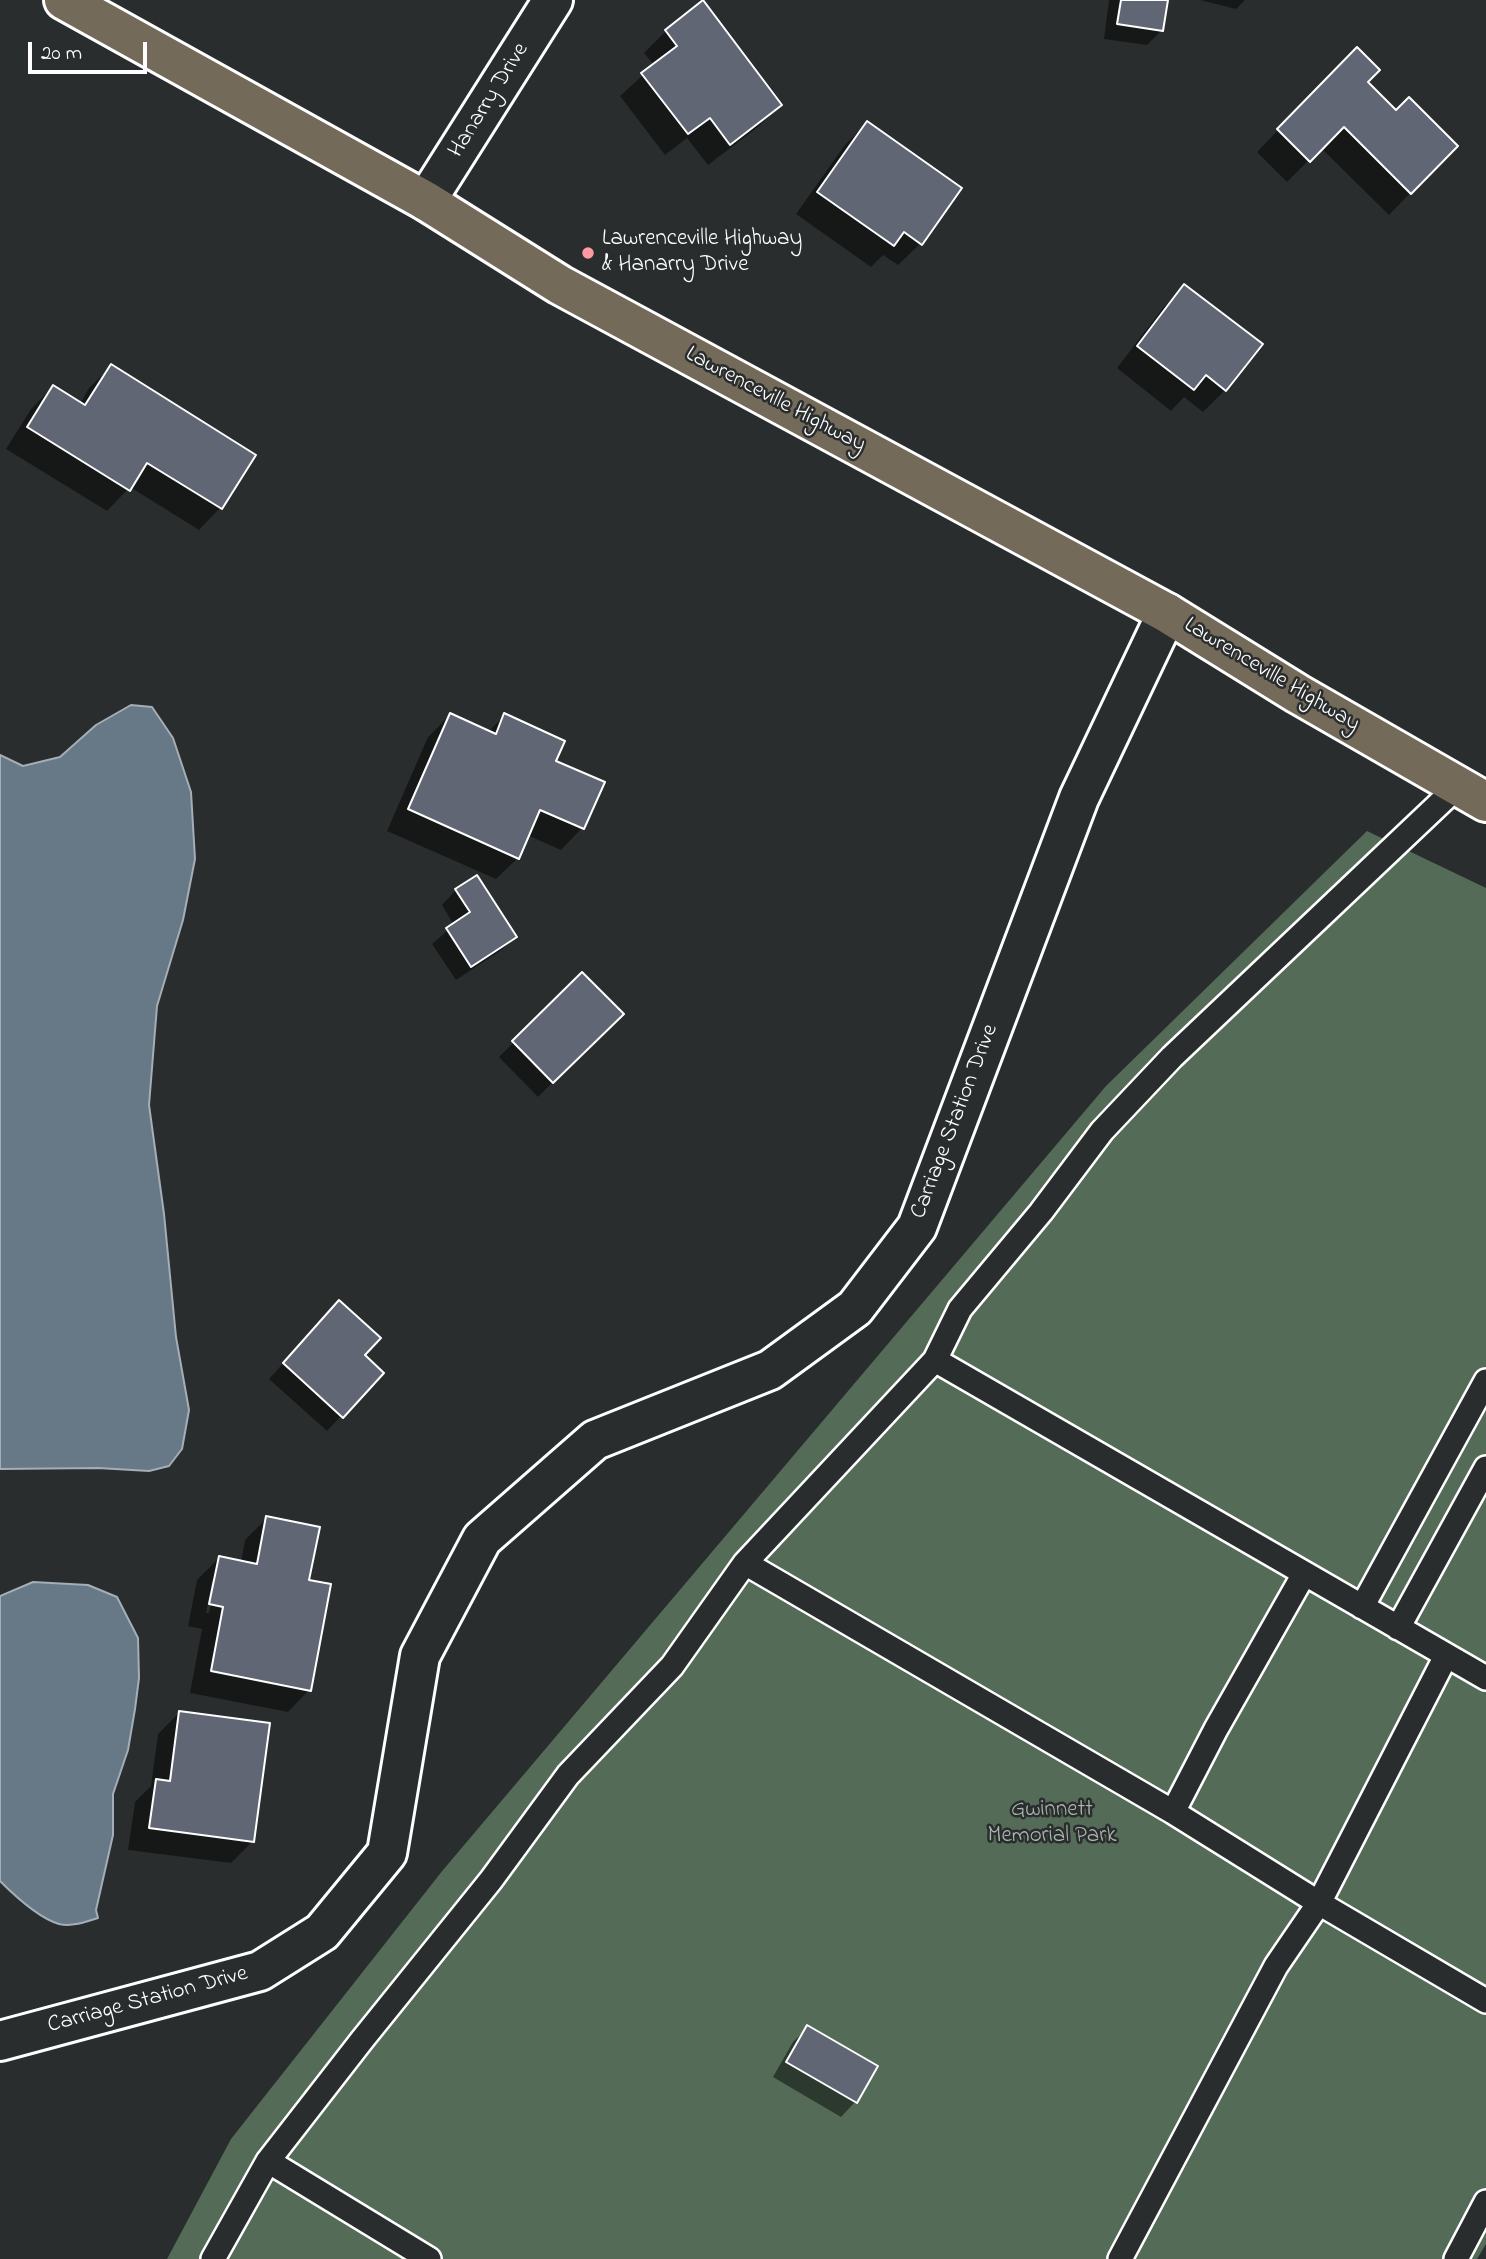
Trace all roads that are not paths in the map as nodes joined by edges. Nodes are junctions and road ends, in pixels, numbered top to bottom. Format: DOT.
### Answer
graph roads {
  1 [pos="64,0"];
  2 [pos="553,0"];
  3 [pos="426,201"];
  4 [pos="1167,613"];
  5 [pos="1471,794"];
  6 [pos="935,1360"];
  7 [pos="1486,1381"];
  8 [pos="1486,1468"];
  9 [pos="745,1563"];
  10 [pos="1304,1574"];
  11 [pos="1362,1606"];
  12 [pos="1398,1628"];
  13 [pos="1446,1656"];
  14 [pos="1486,1678"];
  15 [pos="1173,1812"];
  16 [pos="1319,1903"];
  17 [pos="1486,2001"];
  18 [pos="0,2041"];
  19 [pos="268,2161"];
  20 [pos="1486,2202"];
  21 [pos="213,2259"];
  22 [pos="429,2259"];
  23 [pos="1119,2259"];
  24 [pos="1456,2259"];
  1 -- 3 [label="main road, Lawrenceville Highway"];
  2 -- 3 [label="street, Hanarry Drive"];
  3 -- 4 [label="main road, Lawrenceville Highway"];
  4 -- 5 [label="main road, Lawrenceville Highway"];
  4 -- 18 [label="street, Carriage Station Drive"];
  5 -- 6 [label="lane"];
  6 -- 9 [label="lane"];
  6 -- 10 [label="lane"];
  7 -- 11 [label="lane"];
  8 -- 12 [label="lane"];
  9 -- 15 [label="lane"];
  9 -- 19 [label="lane"];
  10 -- 11 [label="lane"];
  10 -- 15 [label="lane"];
  11 -- 12 [label="lane"];
  12 -- 13 [label="lane"];
  13 -- 14 [label="lane"];
  13 -- 16 [label="lane"];
  15 -- 16 [label="lane"];
  16 -- 17 [label="lane"];
  16 -- 23 [label="lane"];
  19 -- 21 [label="lane"];
  19 -- 22 [label="lane"];
  20 -- 24 [label="lane"];
}
